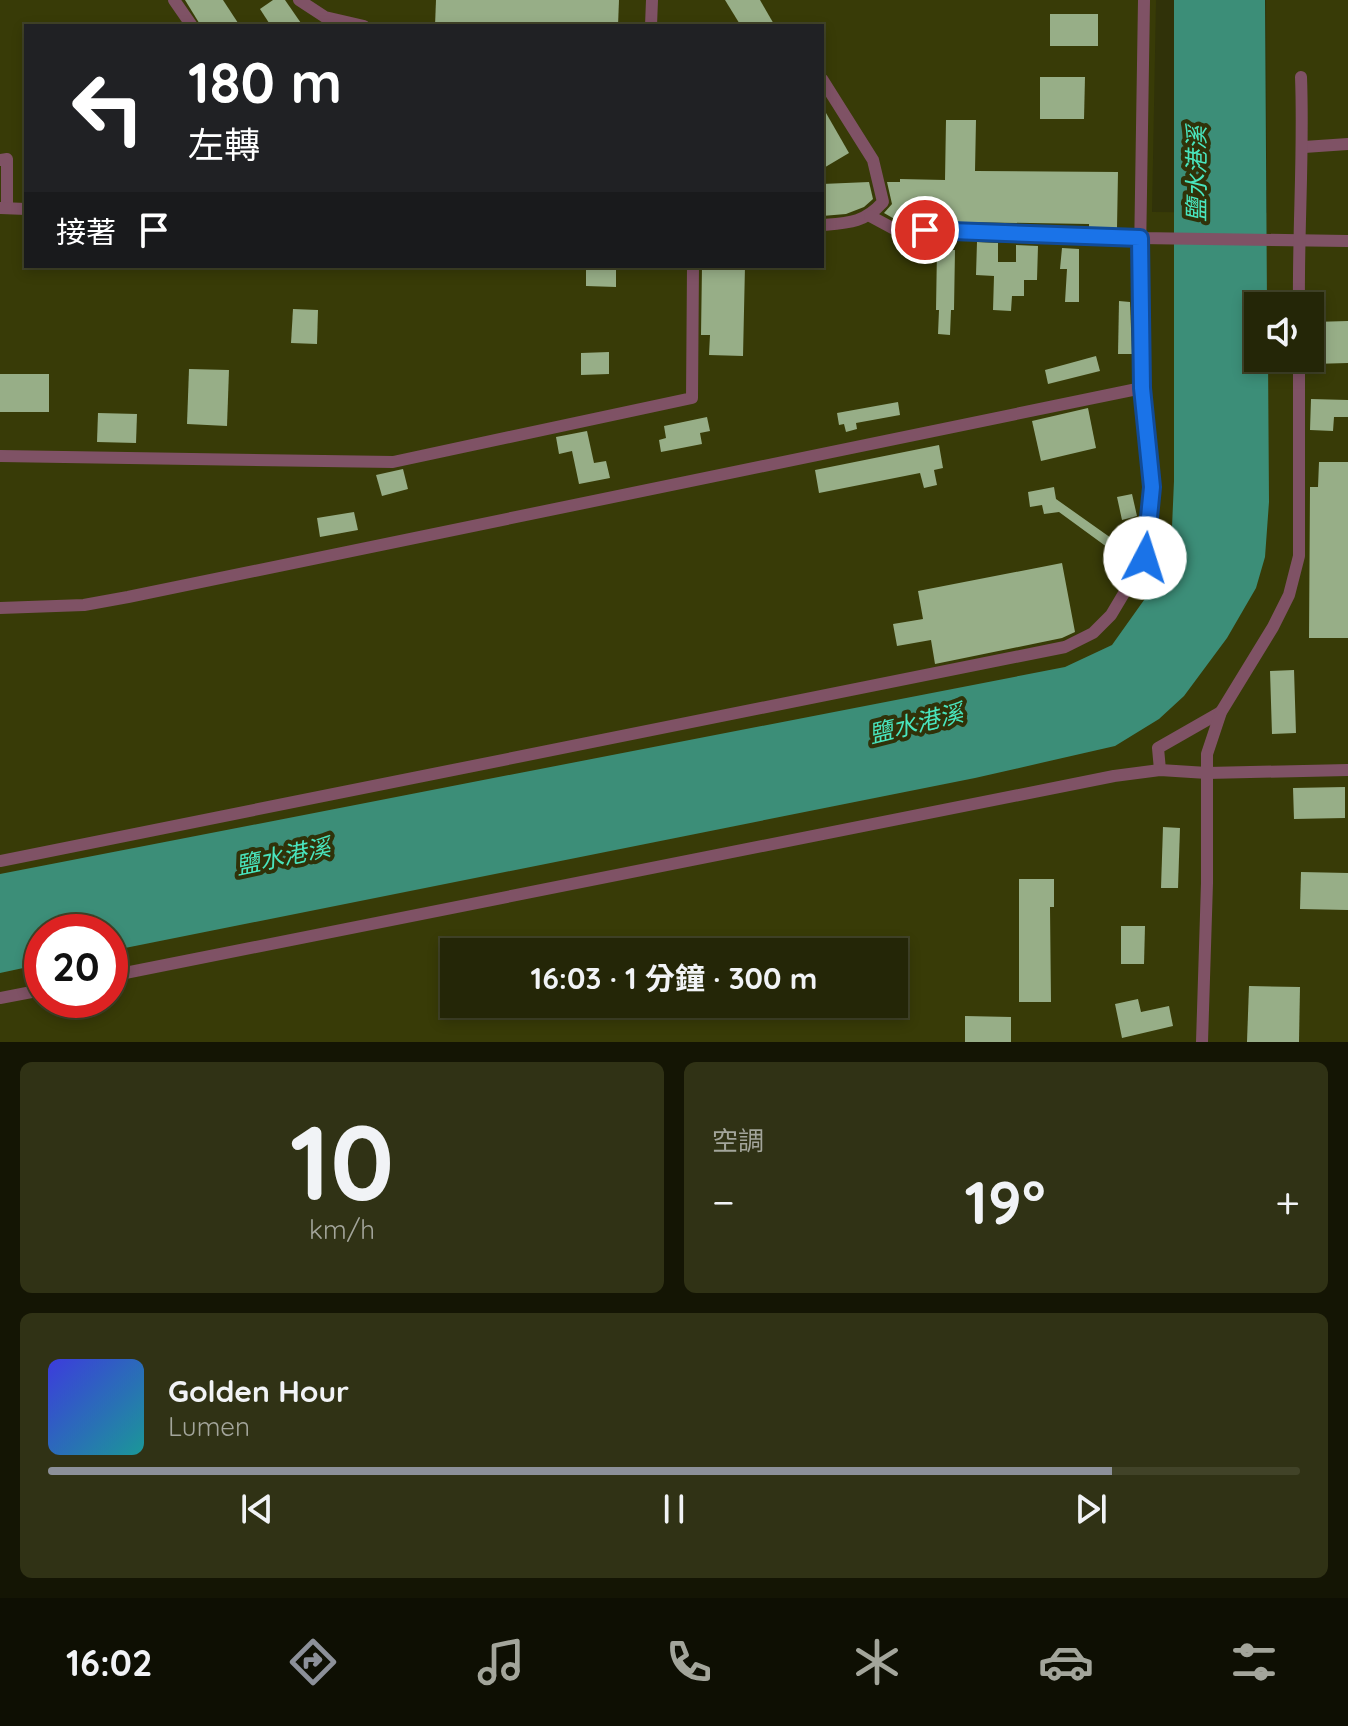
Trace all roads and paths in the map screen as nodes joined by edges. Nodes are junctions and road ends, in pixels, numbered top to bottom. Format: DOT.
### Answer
graph roads {
  1 [pos="174,0"];
  2 [pos="299,0"];
  3 [pos="652,0"];
  4 [pos="1144,0"];
  5 [pos="191,24"];
  6 [pos="355,24"];
  7 [pos="651,24"];
  8 [pos="1301,77"];
  9 [pos="824,82"];
  10 [pos="1348,144"];
  11 [pos="1304,147"];
  12 [pos="0,160"];
  13 [pos="4,208"];
  14 [pos="24,209"];
  15 [pos="870,216"];
  16 [pos="824,225"];
  17 [pos="1140,238"];
  18 [pos="1298,240"];
  19 [pos="1348,241"];
  20 [pos="693,268"];
  21 [pos="1299,292"];
  22 [pos="1299,372"];
  23 [pos="1142,388"];
  24 [pos="0,456"];
  25 [pos="0,608"];
  26 [pos="1221,712"];
  27 [pos="1160,770"];
  28 [pos="1348,770"];
  29 [pos="1207,773"];
  30 [pos="0,861"];
  31 [pos="128,972"];
  32 [pos="24,993"];
  33 [pos="0,998"];
  34 [pos="1202,1042"];
  1 -- 5 [label="lane"];
  2 -- 6 [label="lane"];
  3 -- 7 [label="lane"];
  4 -- 17 [label="lane"];
  8 -- 11 [label="lane"];
  9 -- 15 [label="lane"];
  10 -- 11 [label="lane"];
  11 -- 18 [label="lane"];
  12 -- 13 [label="lane"];
  13 -- 14 [label="lane"];
  15 -- 16 [label="lane"];
  15 -- 17 [label="lane"];
  17 -- 18 [label="lane"];
  17 -- 23 [label="lane"];
  18 -- 19 [label="lane"];
  18 -- 21 [label="lane"];
  20 -- 24 [label="lane"];
  22 -- 26 [label="lane"];
  23 -- 25 [label="lane"];
  23 -- 30 [label="lane"];
  26 -- 27 [label="lane"];
  26 -- 29 [label="lane"];
  27 -- 29 [label="lane"];
  27 -- 31 [label="lane"];
  28 -- 29 [label="lane"];
  29 -- 34 [label="lane"];
  32 -- 33 [label="lane"];
}
